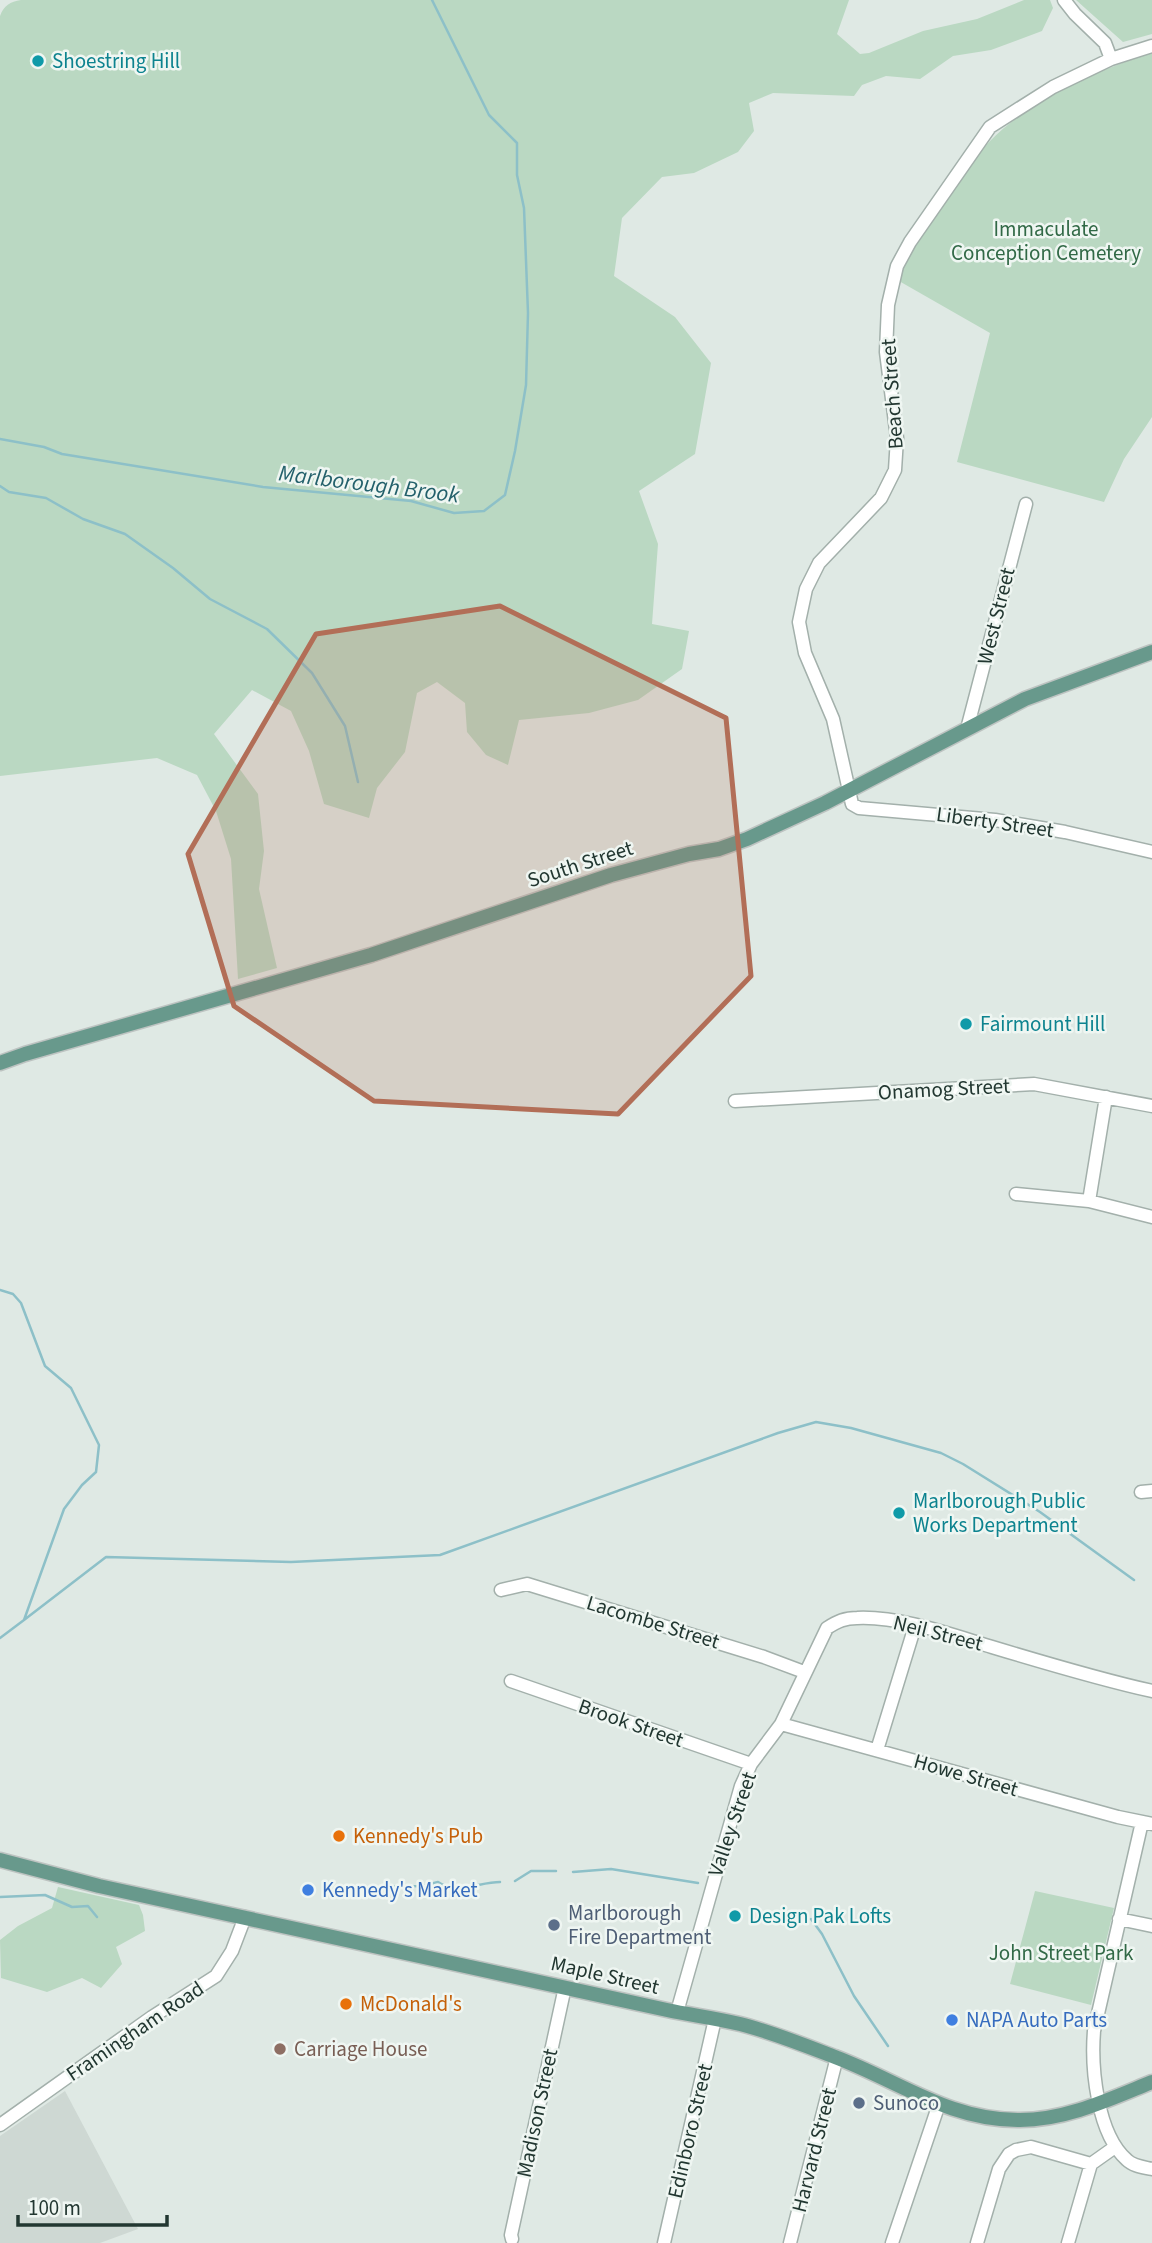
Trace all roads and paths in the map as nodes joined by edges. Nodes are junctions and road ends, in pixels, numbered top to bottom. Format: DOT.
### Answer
graph roads {
  1 [pos="1064,0"];
  2 [pos="1152,46"];
  3 [pos="1111,59"];
  4 [pos="1026,504"];
  5 [pos="1152,652"];
  6 [pos="967,729"];
  7 [pos="850,789"];
  8 [pos="1152,852"];
  9 [pos="0,1063"];
  10 [pos="1106,1097"];
  11 [pos="735,1101"];
  12 [pos="1152,1106"];
  13 [pos="1016,1194"];
  14 [pos="1089,1201"];
  15 [pos="1152,1217"];
  16 [pos="500,1590"];
  17 [pos="915,1626"];
  18 [pos="804,1672"];
  19 [pos="511,1681"];
  20 [pos="1152,1691"];
  21 [pos="781,1724"];
  22 [pos="877,1751"];
  23 [pos="751,1765"];
  24 [pos="1147,1823"];
  25 [pos="0,1860"];
  26 [pos="246,1917"];
  27 [pos="1119,1919"];
  28 [pos="1152,1926"];
  29 [pos="565,1987"];
  30 [pos="677,2012"];
  31 [pos="715,2019"];
  32 [pos="838,2057"];
  33 [pos="1152,2082"];
  34 [pos="1100,2103"];
  35 [pos="939,2104"];
  36 [pos="0,2125"];
  37 [pos="1115,2147"];
  38 [pos="1091,2164"];
  39 [pos="1152,2169"];
  40 [pos="512,2239"];
  41 [pos="664,2243"];
  42 [pos="790,2243"];
  43 [pos="892,2243"];
  44 [pos="977,2243"];
  45 [pos="1068,2243"];
  1 -- 3 [label="street"];
  2 -- 3 [label="street, Beach Street"];
  3 -- 7 [label="street, Beach Street"];
  4 -- 6 [label="street, West Street"];
  5 -- 6 [label="main road, South Street"];
  6 -- 7 [label="main road, South Street"];
  7 -- 8 [label="street, Liberty Street"];
  7 -- 9 [label="main road, South Street"];
  10 -- 11 [label="street, Onamog Street"];
  10 -- 12 [label="street, Onamog Street"];
  10 -- 14 [label="street"];
  13 -- 14 [label="street"];
  14 -- 15 [label="street"];
  16 -- 18 [label="street, Lacombe Street"];
  17 -- 18 [label="street, Neil Street"];
  17 -- 20 [label="street, Neil Street"];
  17 -- 22 [label="street"];
  18 -- 21 [label="street, Neil Street"];
  19 -- 23 [label="street, Brook Street"];
  21 -- 22 [label="street, Howe Street"];
  21 -- 23 [label="street, Valley Street"];
  22 -- 24 [label="street, Howe Street"];
  23 -- 30 [label="street, Valley Street"];
  24 -- 27 [label="street"];
  25 -- 26 [label="main road, Maple Street"];
  26 -- 29 [label="main road, Maple Street"];
  26 -- 36 [label="street, Framingham Road"];
  27 -- 28 [label="street"];
  27 -- 34 [label="street"];
  29 -- 30 [label="main road, Maple Street"];
  29 -- 40 [label="street, Madison Street"];
  30 -- 31 [label="main road, Maple Street"];
  31 -- 32 [label="main road, Maple Street"];
  31 -- 41 [label="street, Edinboro Street"];
  32 -- 35 [label="main road, Maple Street"];
  32 -- 42 [label="street, Harvard Street"];
  33 -- 34 [label="main road, Maple Street"];
  34 -- 35 [label="main road, Maple Street"];
  34 -- 37 [label="street"];
  35 -- 43 [label="street"];
  37 -- 38 [label="street"];
  37 -- 39 [label="street"];
  38 -- 44 [label="street"];
  38 -- 45 [label="street"];
}
